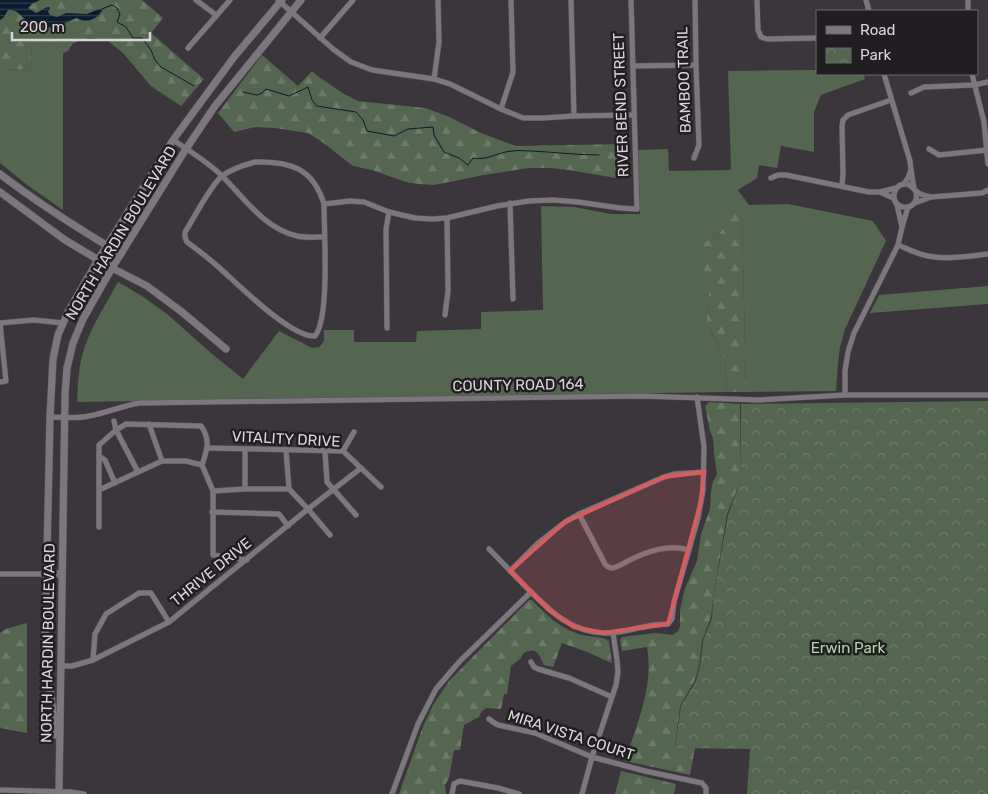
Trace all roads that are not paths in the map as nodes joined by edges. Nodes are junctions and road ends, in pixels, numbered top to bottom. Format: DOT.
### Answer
graph roads {
  1 [pos="196,0"];
  2 [pos="230,0"];
  3 [pos="301,0"];
  4 [pos="353,0"];
  5 [pos="438,0"];
  6 [pos="512,0"];
  7 [pos="571,0"];
  8 [pos="631,0"];
  9 [pos="695,0"];
  10 [pos="757,0"];
  11 [pos="280,1"];
  12 [pos="291,12"];
  13 [pos="216,16"];
  14 [pos="320,38"];
  15 [pos="816,38"];
  16 [pos="188,48"];
  17 [pos="696,65"];
  18 [pos="633,66"];
  19 [pos="884,75"];
  20 [pos="972,75"];
  21 [pos="434,79"];
  22 [pos="988,82"];
  23 [pos="974,85"];
  24 [pos="911,93"];
  25 [pos="891,100"];
  26 [pos="501,108"];
  27 [pos="634,115"];
  28 [pos="574,116"];
  29 [pos="173,140"];
  30 [pos="186,149"];
  31 [pos="930,149"];
  32 [pos="987,150"];
  33 [pos="694,158"];
  34 [pos="988,164"];
  35 [pos="911,170"];
  36 [pos="0,174"];
  37 [pos="222,176"];
  38 [pos="771,178"];
  39 [pos="904,184"];
  40 [pos="842,186"];
  41 [pos="897,187"];
  42 [pos="915,190"];
  43 [pos="988,190"];
  44 [pos="0,192"];
  45 [pos="880,192"];
  46 [pos="931,197"];
  47 [pos="893,198"];
  48 [pos="510,203"];
  49 [pos="915,203"];
  50 [pos="324,204"];
  51 [pos="897,205"];
  52 [pos="908,207"];
  53 [pos="389,212"];
  54 [pos="447,218"];
  55 [pos="902,227"];
  56 [pos="324,237"];
  57 [pos="898,245"];
  58 [pos="107,246"];
  59 [pos="121,254"];
  60 [pos="988,254"];
  61 [pos="98,260"];
  62 [pos="112,268"];
  63 [pos="513,299"];
  64 [pos="445,315"];
  65 [pos="0,323"];
  66 [pos="64,323"];
  67 [pos="387,328"];
  68 [pos="226,349"];
  69 [pos="3,381"];
  70 [pos="845,395"];
  71 [pos="988,395"];
  72 [pos="697,397"];
  73 [pos="50,417"];
  74 [pos="65,417"];
  75 [pos="114,421"];
  76 [pos="149,424"];
  77 [pos="116,430"];
  78 [pos="354,432"];
  79 [pos="207,448"];
  80 [pos="246,449"];
  81 [pos="286,450"];
  82 [pos="325,451"];
  83 [pos="343,451"];
  84 [pos="99,456"];
  85 [pos="162,461"];
  86 [pos="202,465"];
  87 [pos="361,468"];
  88 [pos="138,472"];
  89 [pos="704,472"];
  90 [pos="116,482"];
  91 [pos="381,487"];
  92 [pos="245,489"];
  93 [pos="288,489"];
  94 [pos="99,490"];
  95 [pos="333,490"];
  96 [pos="213,491"];
  97 [pos="308,509"];
  98 [pos="212,512"];
  99 [pos="580,514"];
  100 [pos="356,515"];
  101 [pos="288,526"];
  102 [pos="99,528"];
  103 [pos="330,535"];
  104 [pos="489,549"];
  105 [pos="688,550"];
  106 [pos="246,560"];
  107 [pos="510,571"];
  108 [pos="0,574"];
  109 [pos="46,574"];
  110 [pos="62,574"];
  111 [pos="531,592"];
  112 [pos="169,622"];
  113 [pos="613,633"];
  114 [pos="93,660"];
  115 [pos="531,662"];
  116 [pos="61,666"];
  117 [pos="612,697"];
  118 [pos="489,718"];
  119 [pos="60,757"];
  120 [pos="592,757"];
  121 [pos="0,790"];
  122 [pos="59,791"];
  123 [pos="84,794"];
  124 [pos="392,794"];
  125 [pos="452,794"];
  126 [pos="519,794"];
  127 [pos="582,794"];
  128 [pos="706,794"];
  1 -- 13 [label="street"];
  2 -- 13 [label="street"];
  3 -- 12 [label="street, NORTH HARDIN BOULEVARD"];
  4 -- 14 [label="street"];
  5 -- 21 [label="street"];
  6 -- 26 [label="street"];
  7 -- 28 [label="street"];
  8 -- 18 [label="street, RIVER BEND STREET"];
  9 -- 17 [label="street, BAMBOO TRAIL"];
  10 -- 15 [label="street"];
  11 -- 12 [label="street"];
  11 -- 29 [label="street, NORTH HARDIN BOULEVARD"];
  12 -- 14 [label="street"];
  12 -- 30 [label="street, NORTH HARDIN BOULEVARD"];
  13 -- 16 [label="street"];
  14 -- 21 [label="street"];
  17 -- 18 [label="street"];
  17 -- 33 [label="street, BAMBOO TRAIL"];
  18 -- 27 [label="street, RIVER BEND STREET"];
  19 -- 25 [label="street"];
  20 -- 23 [label="street"];
  21 -- 26 [label="street"];
  22 -- 23 [label="street"];
  23 -- 24 [label="street"];
  23 -- 32 [label="street"];
  25 -- 35 [label="street"];
  25 -- 40 [label="street"];
  26 -- 28 [label="street"];
  27 -- 28 [label="street"];
  27 -- 48 [label="street, RIVER BEND STREET"];
  29 -- 30 [label="street"];
  29 -- 58 [label="street, NORTH HARDIN BOULEVARD"];
  30 -- 37 [label="street"];
  30 -- 59 [label="street, NORTH HARDIN BOULEVARD"];
  31 -- 32 [label="street"];
  32 -- 34 [label="street"];
  35 -- 39 [label="street"];
  35 -- 42 [label="street"];
  36 -- 58 [label="street"];
  37 -- 50 [label="street"];
  37 -- 56 [label="street"];
  37 -- 56 [label="street"];
  38 -- 40 [label="street"];
  39 -- 41 [label="street"];
  39 -- 42 [label="street"];
  40 -- 45 [label="street"];
  41 -- 45 [label="street"];
  41 -- 47 [label="street"];
  42 -- 46 [label="street"];
  42 -- 49 [label="street"];
  43 -- 46 [label="street"];
  44 -- 61 [label="street"];
  45 -- 47 [label="street"];
  46 -- 49 [label="street"];
  47 -- 51 [label="street"];
  48 -- 54 [label="street"];
  48 -- 63 [label="street"];
  49 -- 52 [label="street"];
  50 -- 53 [label="street"];
  50 -- 56 [label="street"];
  51 -- 52 [label="street"];
  51 -- 55 [label="street"];
  52 -- 55 [label="street"];
  53 -- 54 [label="street"];
  53 -- 67 [label="street"];
  54 -- 64 [label="street"];
  55 -- 57 [label="street"];
  57 -- 60 [label="street"];
  57 -- 70 [label="street"];
  58 -- 59 [label="street"];
  58 -- 61 [label="street, NORTH HARDIN BOULEVARD"];
  59 -- 62 [label="street, NORTH HARDIN BOULEVARD"];
  61 -- 62 [label="street"];
  61 -- 66 [label="street, NORTH HARDIN BOULEVARD"];
  62 -- 68 [label="street"];
  62 -- 74 [label="street, NORTH HARDIN BOULEVARD"];
  65 -- 66 [label="street"];
  65 -- 69 [label="street"];
  66 -- 73 [label="street, NORTH HARDIN BOULEVARD"];
  70 -- 71 [label="street, COUNTY ROAD 164"];
  70 -- 72 [label="street, COUNTY ROAD 164"];
  72 -- 74 [label="street, COUNTY ROAD 164"];
  72 -- 89 [label="street"];
  73 -- 74 [label="street, COUNTY ROAD 164"];
  73 -- 109 [label="street, NORTH HARDIN BOULEVARD"];
  74 -- 110 [label="street, NORTH HARDIN BOULEVARD"];
  75 -- 77 [label="street"];
  76 -- 77 [label="street"];
  76 -- 79 [label="street"];
  76 -- 85 [label="street"];
  77 -- 84 [label="street"];
  77 -- 88 [label="street"];
  78 -- 83 [label="street"];
  79 -- 80 [label="street, VITALITY DRIVE"];
  79 -- 86 [label="street"];
  80 -- 81 [label="street, VITALITY DRIVE"];
  80 -- 92 [label="street"];
  81 -- 82 [label="street, VITALITY DRIVE"];
  81 -- 93 [label="street"];
  82 -- 83 [label="street, VITALITY DRIVE"];
  82 -- 95 [label="street"];
  83 -- 87 [label="street, VITALITY DRIVE"];
  84 -- 90 [label="street"];
  84 -- 94 [label="street"];
  85 -- 86 [label="street"];
  85 -- 88 [label="street"];
  86 -- 96 [label="street"];
  87 -- 91 [label="street, VITALITY DRIVE"];
  87 -- 95 [label="street, THRIVE DRIVE"];
  88 -- 90 [label="street"];
  89 -- 99 [label="street"];
  89 -- 105 [label="street"];
  90 -- 94 [label="street"];
  92 -- 93 [label="street"];
  92 -- 96 [label="street"];
  93 -- 97 [label="street"];
  94 -- 102 [label="street"];
  95 -- 97 [label="street, THRIVE DRIVE"];
  95 -- 100 [label="street"];
  96 -- 98 [label="street"];
  97 -- 101 [label="street, THRIVE DRIVE"];
  97 -- 103 [label="street"];
  98 -- 101 [label="street"];
  98 -- 106 [label="street"];
  99 -- 105 [label="street"];
  99 -- 107 [label="street"];
  101 -- 106 [label="street, THRIVE DRIVE"];
  104 -- 107 [label="street"];
  105 -- 113 [label="street"];
  106 -- 112 [label="street, THRIVE DRIVE"];
  107 -- 111 [label="street"];
  108 -- 109 [label="street"];
  109 -- 110 [label="street"];
  109 -- 119 [label="street, NORTH HARDIN BOULEVARD"];
  110 -- 116 [label="street, NORTH HARDIN BOULEVARD"];
  111 -- 113 [label="street"];
  111 -- 124 [label="street"];
  112 -- 114 [label="street, THRIVE DRIVE"];
  112 -- 114 [label="street"];
  113 -- 117 [label="street"];
  114 -- 116 [label="street, THRIVE DRIVE"];
  115 -- 117 [label="street"];
  116 -- 119 [label="street, NORTH HARDIN BOULEVARD"];
  117 -- 120 [label="street"];
  118 -- 120 [label="street, MIRA VISTA COURT"];
  119 -- 122 [label="street, NORTH HARDIN BOULEVARD"];
  120 -- 127 [label="street"];
  120 -- 128 [label="street, MIRA VISTA COURT"];
  121 -- 122 [label="street"];
  122 -- 123 [label="street"];
  125 -- 126 [label="street"];
}
